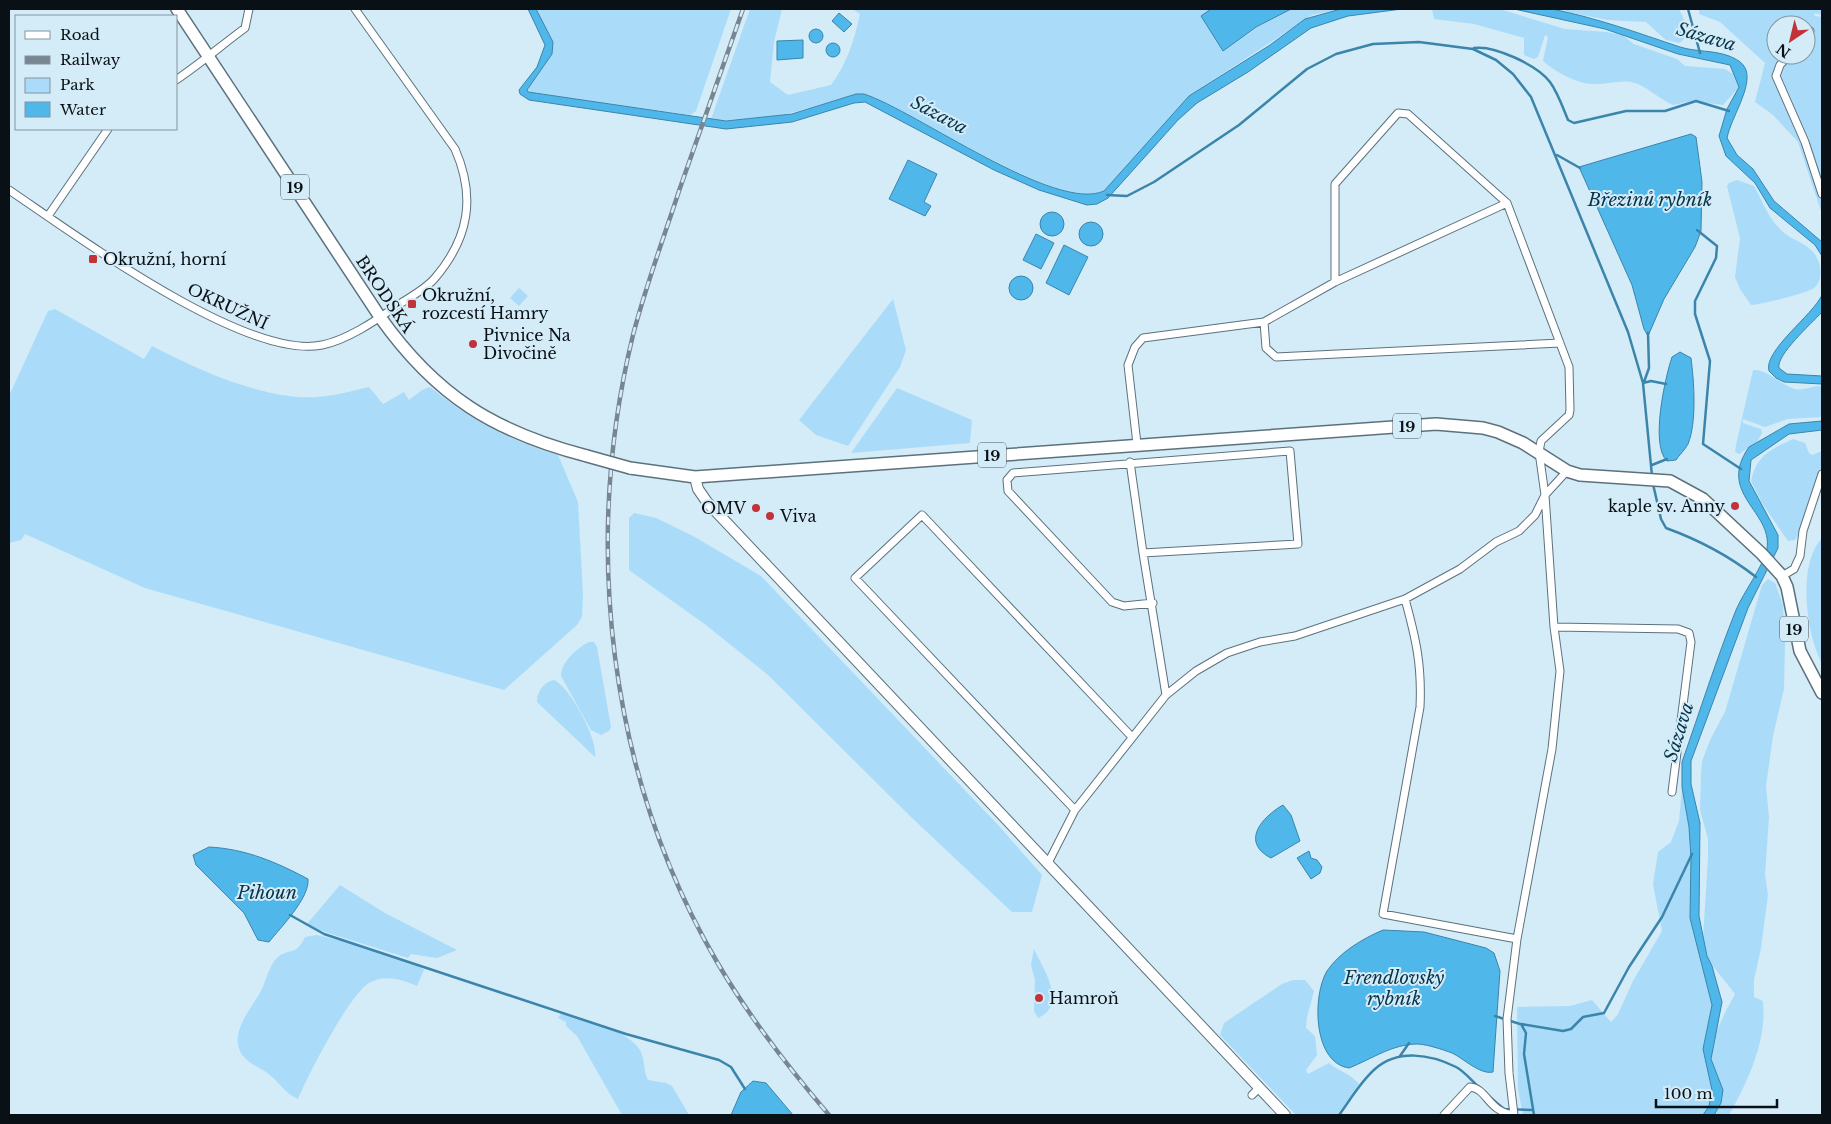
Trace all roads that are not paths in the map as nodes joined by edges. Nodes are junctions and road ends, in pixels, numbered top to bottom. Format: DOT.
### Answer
graph roads {
  1 [pos="177,9"];
  2 [pos="249,9"];
  3 [pos="355,9"];
  4 [pos="209,58"];
  5 [pos="1780,65"];
  6 [pos="178,79"];
  7 [pos="107,130"];
  8 [pos="9,190"];
  9 [pos="1822,194"];
  10 [pos="1507,203"];
  11 [pos="48,216"];
  12 [pos="1335,282"];
  13 [pos="380,317"];
  14 [pos="1264,322"];
  15 [pos="1560,343"];
  16 [pos="1137,444"];
  17 [pos="1538,452"];
  18 [pos="1130,462"];
  19 [pos="1567,471"];
  20 [pos="1822,474"];
  21 [pos="695,477"];
  22 [pos="1545,495"];
  23 [pos="1143,554"];
  24 [pos="1782,576"];
  25 [pos="1405,599"];
  26 [pos="1153,603"];
  27 [pos="1554,627"];
  28 [pos="1822,693"];
  29 [pos="1166,695"];
  30 [pos="1132,738"];
  31 [pos="1672,792"];
  32 [pos="1075,810"];
  33 [pos="1048,862"];
  34 [pos="1517,939"];
  35 [pos="1285,1115"];
  36 [pos="1444,1115"];
  37 [pos="1514,1115"];
  1 -- 4 [label="main road, BRODSKÁ / 19"];
  2 -- 4 [label="street"];
  3 -- 13 [label="street, OKRUŽNÍ"];
  4 -- 6 [label="street"];
  4 -- 13 [label="main road, BRODSKÁ / 19"];
  5 -- 9 [label="street"];
  7 -- 11 [label="street"];
  8 -- 11 [label="street, OKRUŽNÍ"];
  10 -- 12 [label="street"];
  10 -- 12 [label="street"];
  10 -- 15 [label="street"];
  11 -- 13 [label="street, OKRUŽNÍ"];
  12 -- 14 [label="street"];
  13 -- 21 [label="main road, BRODSKÁ / 19, bridge"];
  14 -- 15 [label="street"];
  14 -- 16 [label="street"];
  15 -- 17 [label="street"];
  16 -- 17 [label="main road, 19"];
  16 -- 21 [label="main road, 19"];
  17 -- 19 [label="main road, 19"];
  17 -- 22 [label="street"];
  18 -- 23 [label="street"];
  18 -- 23 [label="street"];
  18 -- 26 [label="street"];
  19 -- 22 [label="street"];
  19 -- 24 [label="main road, 19"];
  20 -- 24 [label="street"];
  21 -- 33 [label="street"];
  22 -- 25 [label="street"];
  22 -- 27 [label="street"];
  23 -- 26 [label="street"];
  24 -- 28 [label="main road, 19"];
  25 -- 29 [label="street"];
  25 -- 34 [label="street"];
  26 -- 29 [label="street"];
  27 -- 31 [label="street"];
  27 -- 34 [label="street"];
  29 -- 30 [label="street"];
  30 -- 32 [label="street"];
  30 -- 32 [label="street"];
  32 -- 33 [label="street"];
  33 -- 35 [label="street"];
  34 -- 37 [label="street"];
  36 -- 37 [label="street"];
}
